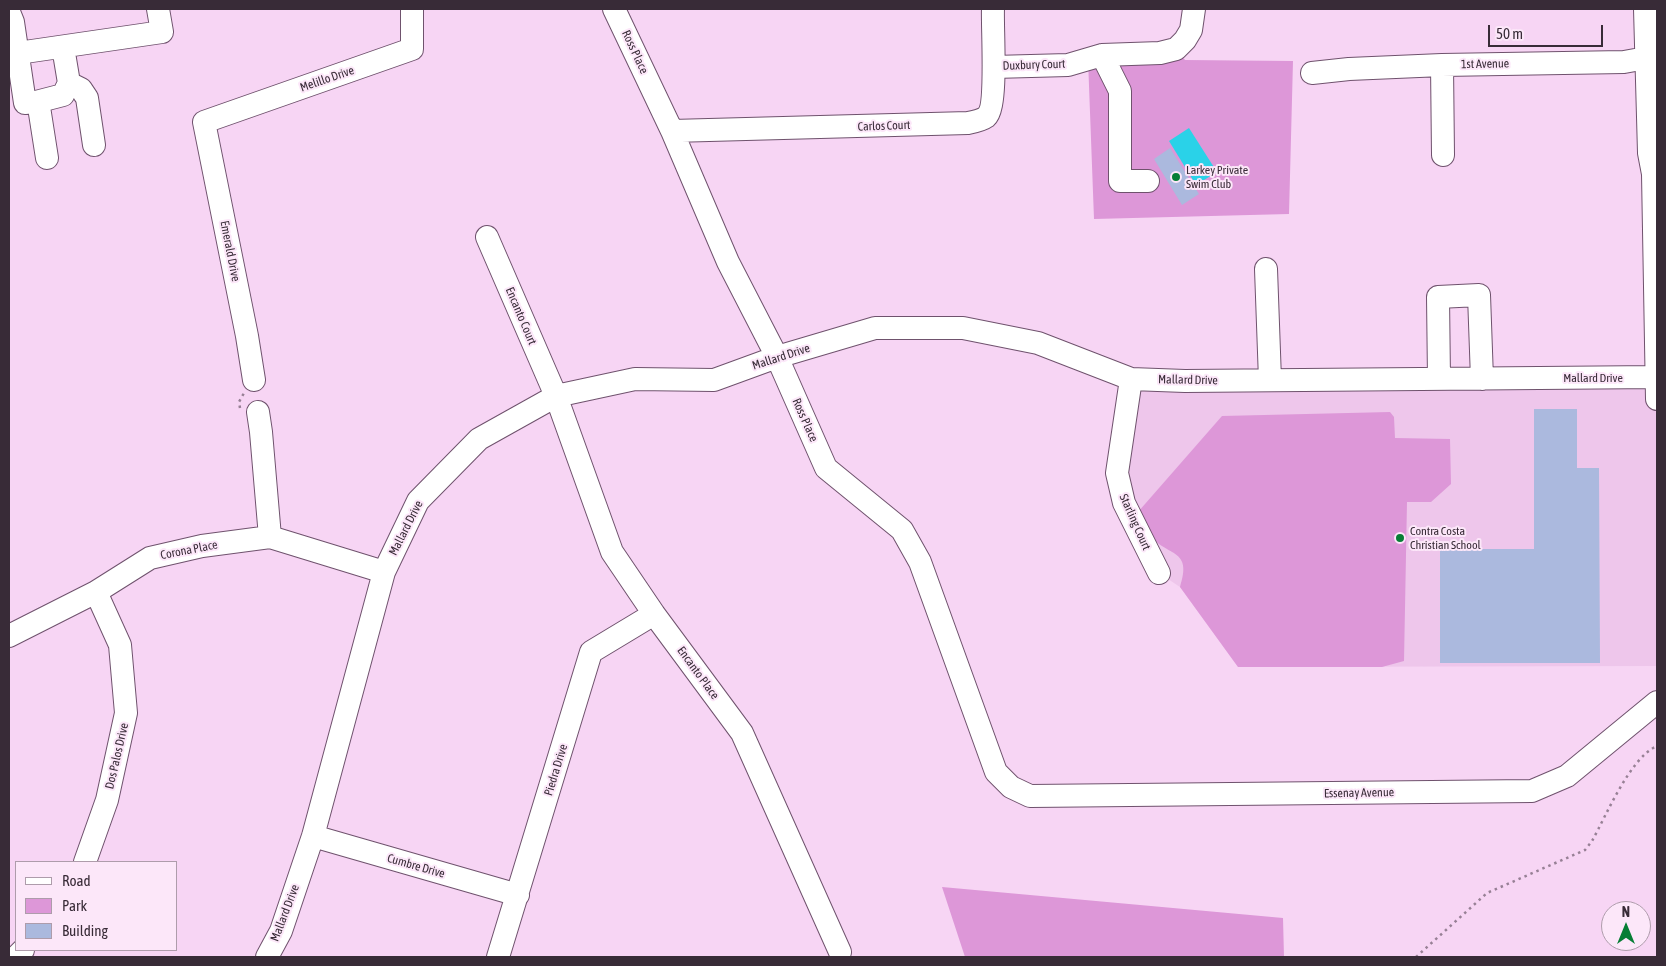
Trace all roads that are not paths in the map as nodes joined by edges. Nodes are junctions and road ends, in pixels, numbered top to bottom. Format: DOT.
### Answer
graph roads {
  1 [pos="158,9"];
  2 [pos="412,9"];
  3 [pos="614,9"];
  4 [pos="993,9"];
  5 [pos="1194,9"];
  6 [pos="1645,9"];
  7 [pos="9,12"];
  8 [pos="63,47"];
  9 [pos="18,53"];
  10 [pos="1102,55"];
  11 [pos="1651,57"];
  12 [pos="1442,65"];
  13 [pos="994,67"];
  14 [pos="1312,73"];
  15 [pos="69,83"];
  16 [pos="36,102"];
  17 [pos="204,122"];
  18 [pos="672,131"];
  19 [pos="94,145"];
  20 [pos="1443,155"];
  21 [pos="47,158"];
  22 [pos="1148,181"];
  23 [pos="487,237"];
  24 [pos="1656,245"];
  25 [pos="1266,269"];
  26 [pos="777,357"];
  27 [pos="1657,377"];
  28 [pos="1130,379"];
  29 [pos="1439,379"];
  30 [pos="1482,379"];
  31 [pos="254,380"];
  32 [pos="1270,380"];
  33 [pos="556,396"];
  34 [pos="1657,399"];
  35 [pos="258,412"];
  36 [pos="270,538"];
  37 [pos="384,572"];
  38 [pos="1159,574"];
  39 [pos="96,592"];
  40 [pos="654,614"];
  41 [pos="9,636"];
  42 [pos="1657,702"];
  43 [pos="1030,796"];
  44 [pos="313,836"];
  45 [pos="85,861"];
  46 [pos="518,895"];
  47 [pos="840,952"];
  48 [pos="267,957"];
  49 [pos="498,957"];
  1 -- 8 [label="street"];
  2 -- 17 [label="street, Melillo Drive"];
  3 -- 18 [label="street, Ross Place"];
  4 -- 13 [label="street, Carlos Court"];
  5 -- 10 [label="street, Duxbury Court"];
  6 -- 11 [label="street"];
  7 -- 9 [label="street"];
  8 -- 9 [label="street"];
  8 -- 15 [label="street"];
  9 -- 16 [label="street"];
  10 -- 13 [label="street, Duxbury Court"];
  10 -- 22 [label="street"];
  11 -- 12 [label="street, 1st Avenue"];
  11 -- 24 [label="street"];
  12 -- 14 [label="street, 1st Avenue"];
  12 -- 20 [label="street"];
  13 -- 18 [label="street, Carlos Court"];
  15 -- 16 [label="street"];
  15 -- 19 [label="street"];
  16 -- 21 [label="street"];
  17 -- 31 [label="street, Emerald Drive"];
  18 -- 26 [label="street, Ross Place"];
  23 -- 33 [label="street, Encanto Court"];
  24 -- 27 [label="street"];
  25 -- 32 [label="street"];
  26 -- 28 [label="street, Mallard Drive"];
  26 -- 33 [label="street, Mallard Drive"];
  26 -- 43 [label="street, Ross Place"];
  27 -- 30 [label="street, Mallard Drive"];
  27 -- 34 [label="street"];
  28 -- 32 [label="street, Mallard Drive"];
  28 -- 38 [label="street, Starling Court"];
  29 -- 30 [label="street, Mallard Drive"];
  29 -- 30 [label="street"];
  29 -- 32 [label="street, Mallard Drive"];
  33 -- 37 [label="street, Mallard Drive"];
  33 -- 40 [label="street, Encanto Place"];
  35 -- 36 [label="street"];
  36 -- 37 [label="street, Corona Place"];
  36 -- 39 [label="street, Corona Place"];
  37 -- 44 [label="street, Mallard Drive"];
  39 -- 41 [label="street, Corona Place"];
  39 -- 45 [label="street, Dos Palos Drive"];
  40 -- 46 [label="street, Piedra Drive"];
  40 -- 47 [label="street, Encanto Place"];
  42 -- 43 [label="street, Essenay Avenue"];
  44 -- 46 [label="street, Cumbre Drive"];
  44 -- 48 [label="street, Mallard Drive"];
  46 -- 49 [label="street, Piedra Drive"];
}
